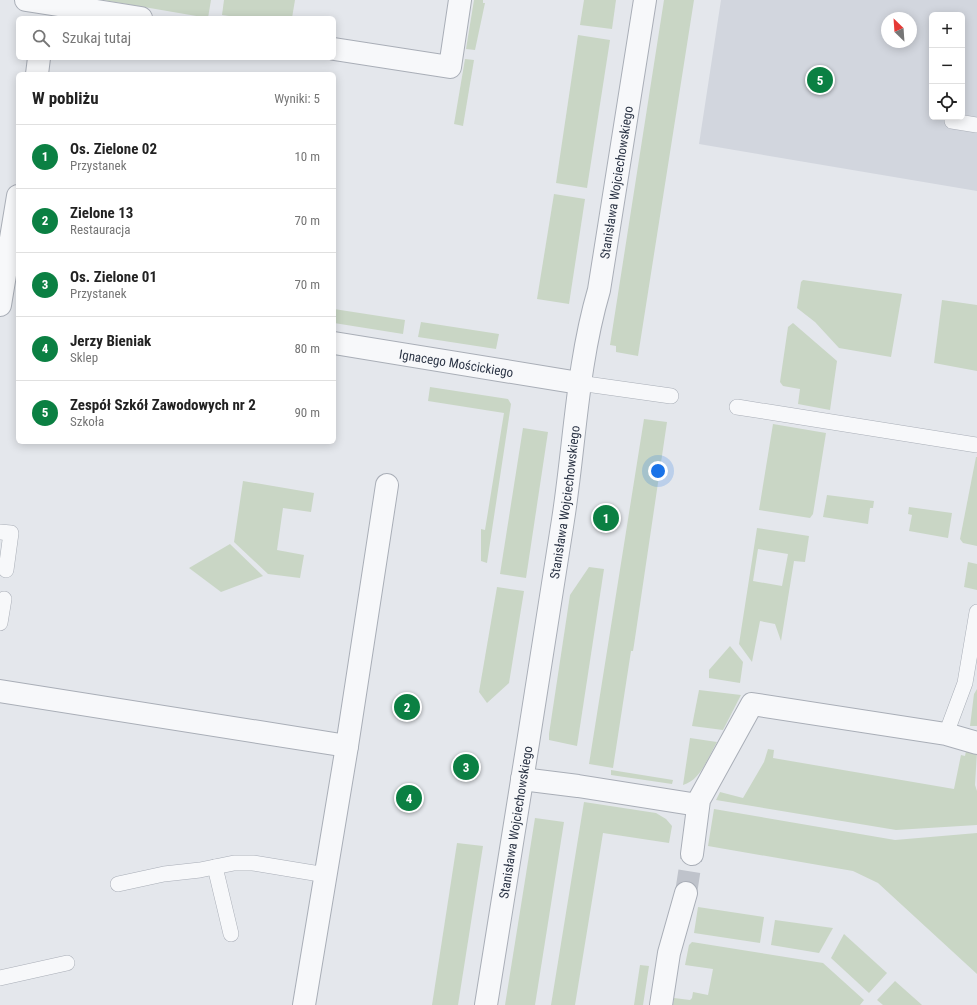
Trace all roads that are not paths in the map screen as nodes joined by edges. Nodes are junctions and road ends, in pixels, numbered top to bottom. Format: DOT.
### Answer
graph roads {
  1 [pos="26,0"];
  2 [pos="460,0"];
  3 [pos="645,0"];
  4 [pos="47,11"];
  5 [pos="114,16"];
  6 [pos="336,49"];
  7 [pos="40,60"];
  8 [pos="37,72"];
  9 [pos="952,121"];
  10 [pos="977,124"];
  11 [pos="16,211"];
  12 [pos="5,295"];
  13 [pos="336,343"];
  14 [pos="579,383"];
  15 [pos="671,396"];
  16 [pos="737,407"];
  17 [pos="977,444"];
  18 [pos="387,485"];
  19 [pos="0,532"];
  20 [pos="6,570"];
  21 [pos="4,599"];
  22 [pos="977,612"];
  23 [pos="0,623"];
  24 [pos="0,690"];
  25 [pos="946,734"];
  26 [pos="977,743"];
  27 [pos="348,746"];
  28 [pos="522,779"];
  29 [pos="698,806"];
  30 [pos="692,854"];
  31 [pos="215,867"];
  32 [pos="326,875"];
  33 [pos="118,884"];
  34 [pos="686,893"];
  35 [pos="231,934"];
  36 [pos="67,963"];
  37 [pos="0,978"];
  38 [pos="304,1005"];
  39 [pos="486,1005"];
  40 [pos="661,1005"];
  1 -- 4 [label="street"];
  2 -- 6 [label="street"];
  3 -- 14 [label="street, Stanisława Wojciechowskiego"];
  4 -- 5 [label="street"];
  7 -- 8 [label="street"];
  9 -- 10 [label="lane"];
  11 -- 12 [label="street"];
  13 -- 14 [label="street, Ignacego Mościckiego"];
  14 -- 15 [label="lane"];
  14 -- 28 [label="street, Stanisława Wojciechowskiego"];
  16 -- 17 [label="lane"];
  18 -- 27 [label="street"];
  19 -- 20 [label="lane"];
  21 -- 23 [label="lane"];
  22 -- 25 [label="lane"];
  24 -- 27 [label="street"];
  25 -- 26 [label="street"];
  25 -- 29 [label="street"];
  27 -- 32 [label="street"];
  28 -- 29 [label="street"];
  28 -- 39 [label="street, Stanisława Wojciechowskiego"];
  29 -- 30 [label="street"];
  31 -- 32 [label="lane"];
  31 -- 33 [label="lane"];
  31 -- 35 [label="lane"];
  32 -- 38 [label="street"];
  34 -- 40 [label="street"];
  36 -- 37 [label="lane"];
}
